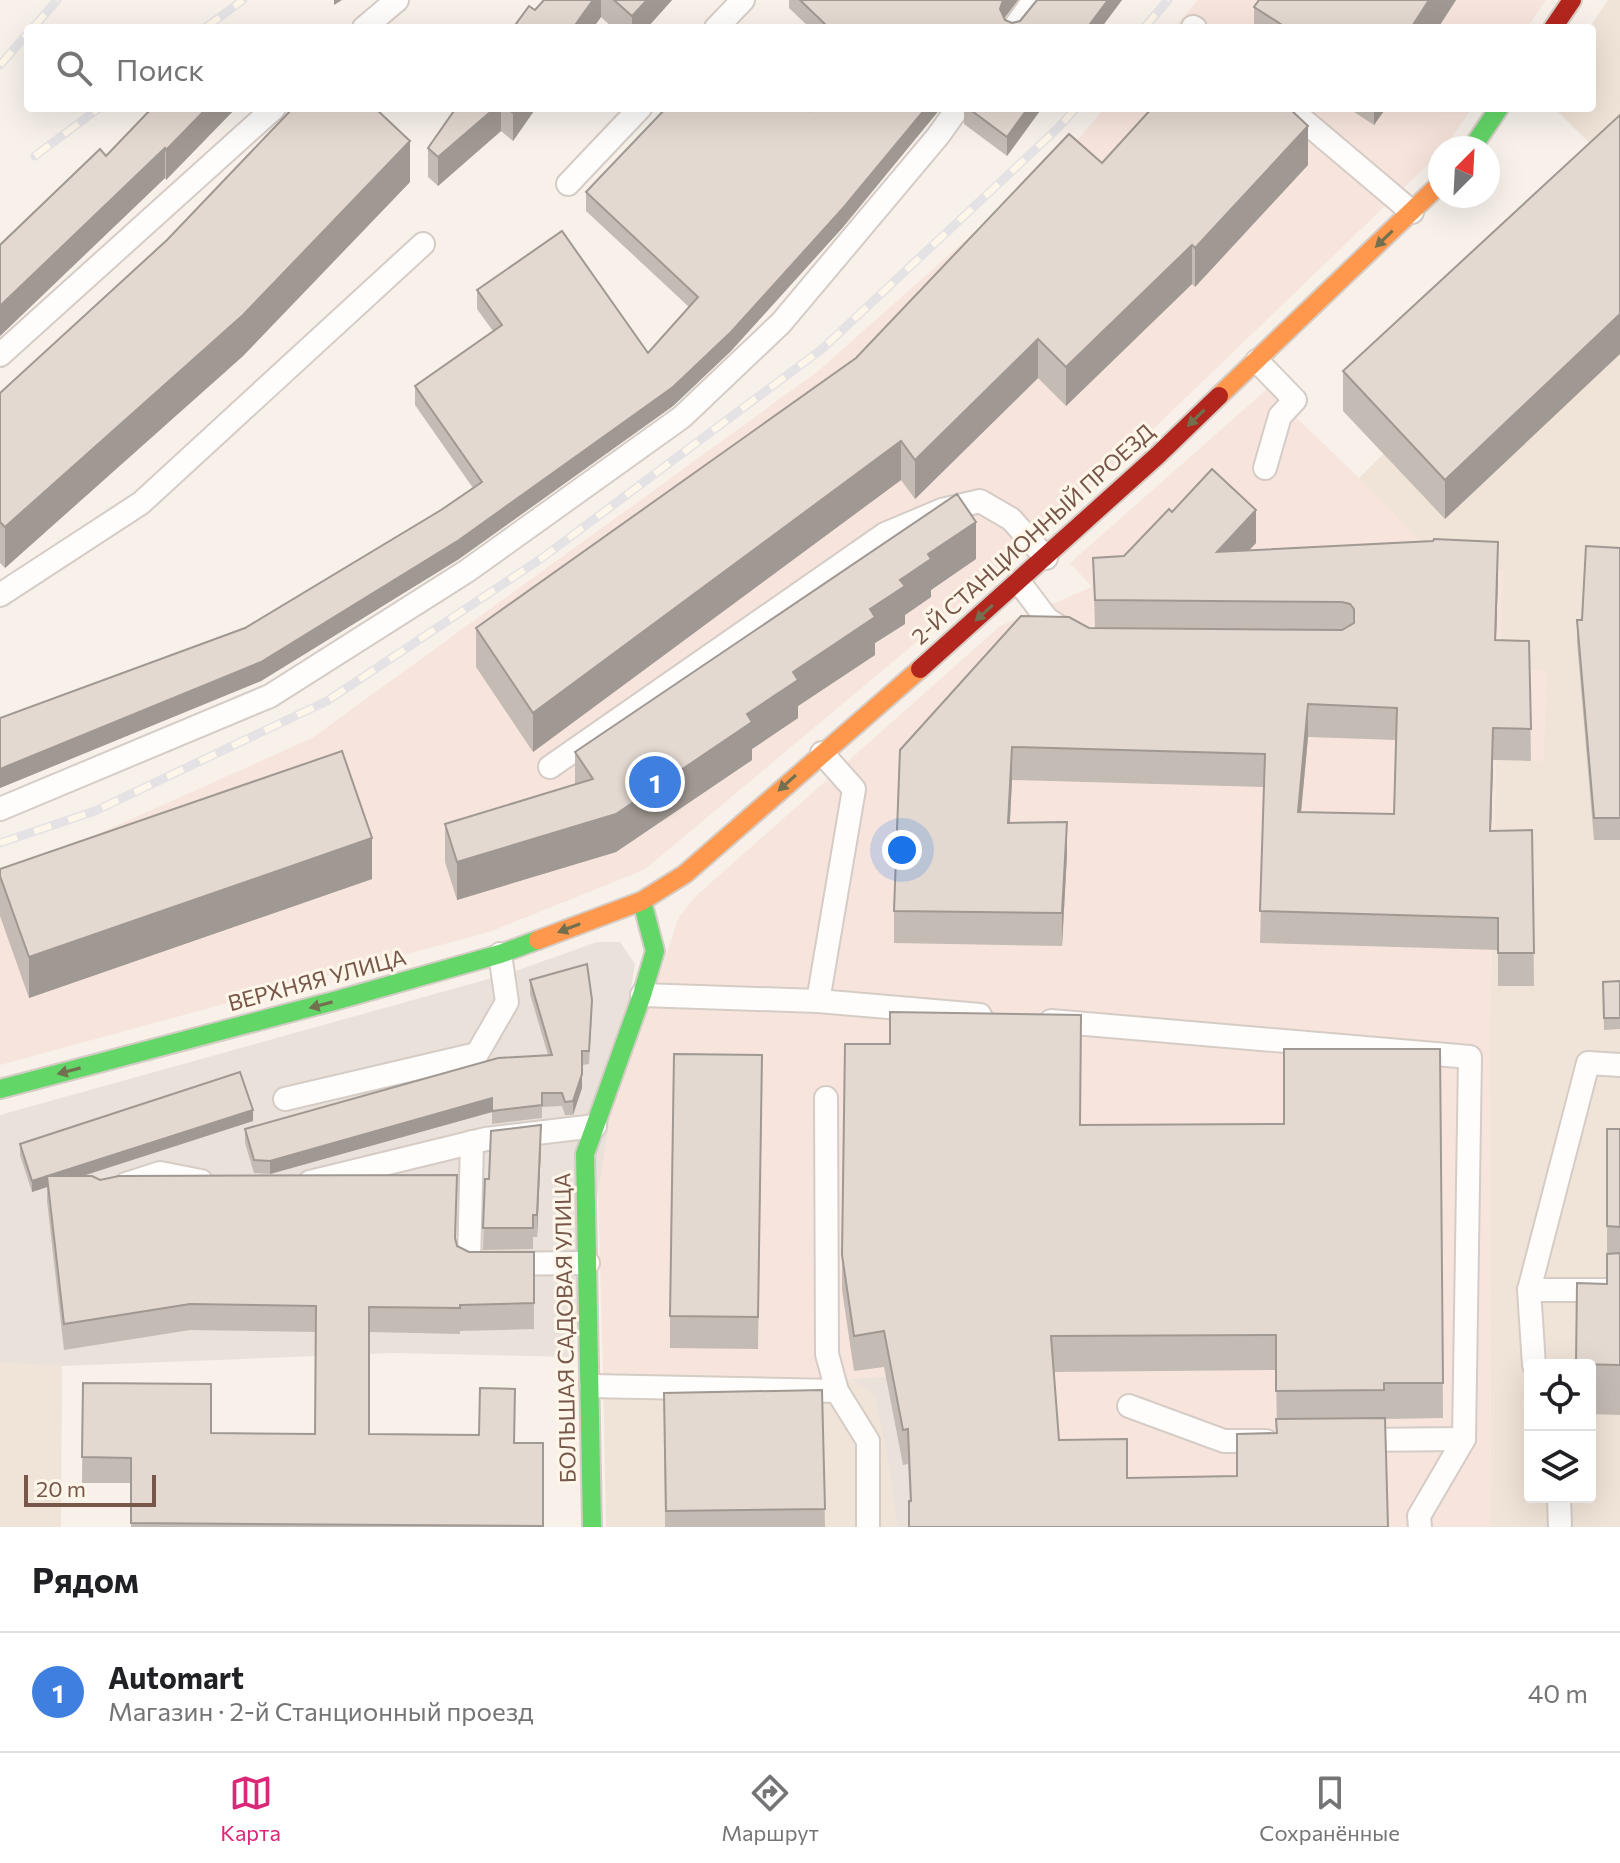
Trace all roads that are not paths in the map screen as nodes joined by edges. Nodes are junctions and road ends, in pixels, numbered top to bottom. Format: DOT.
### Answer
graph roads {
  1 [pos="397,0"];
  2 [pos="743,0"];
  3 [pos="1034,0"];
  4 [pos="1572,0"];
  5 [pos="369,24"];
  6 [pos="720,24"];
  7 [pos="1017,24"];
  8 [pos="1556,24"];
  9 [pos="270,112"];
  10 [pos="636,112"];
  11 [pos="955,112"];
  12 [pos="1294,112"];
  13 [pos="1496,112"];
  14 [pos="1480,136"];
  15 [pos="568,184"];
  16 [pos="1428,196"];
  17 [pos="1412,212"];
  18 [pos="423,244"];
  19 [pos="0,355"];
  20 [pos="1257,361"];
  21 [pos="1265,468"];
  22 [pos="1046,558"];
  23 [pos="1019,582"];
  24 [pos="0,595"];
  25 [pos="1089,646"];
  26 [pos="822,753"];
  27 [pos="550,767"];
  28 [pos="0,809"];
  29 [pos="642,901"];
  30 [pos="500,954"];
  31 [pos="642,995"];
  32 [pos="818,1001"];
  33 [pos="1620,1065"];
  34 [pos="0,1089"];
  35 [pos="826,1098"];
  36 [pos="285,1099"];
  37 [pos="595,1126"];
  38 [pos="472,1142"];
  39 [pos="227,1186"];
  40 [pos="284,1189"];
  41 [pos="102,1192"];
  42 [pos="588,1263"];
  43 [pos="1529,1290"];
  44 [pos="1620,1290"];
  45 [pos="1534,1359"];
  46 [pos="591,1386"];
  47 [pos="837,1391"];
  48 [pos="1129,1406"];
  49 [pos="1464,1439"];
  50 [pos="1288,1440"];
  51 [pos="1336,1440"];
  52 [pos="1559,1503"];
  53 [pos="592,1527"];
  54 [pos="868,1527"];
  55 [pos="1420,1527"];
  56 [pos="1560,1527"];
  1 -- 5 [label="lane"];
  2 -- 6 [label="lane"];
  3 -- 7 [label="lane"];
  4 -- 8 [label="main road"];
  9 -- 19 [label="lane"];
  10 -- 15 [label="lane"];
  11 -- 28 [label="lane"];
  12 -- 17 [label="lane"];
  13 -- 14 [label="main road"];
  16 -- 17 [label="main road, 2-Й СТАНЦИОННЫЙ ПРОЕЗД"];
  17 -- 20 [label="main road, 2-Й СТАНЦИОННЫЙ ПРОЕЗД, one-way"];
  18 -- 24 [label="lane"];
  20 -- 21 [label="lane"];
  20 -- 22 [label="main road, 2-Й СТАНЦИОННЫЙ ПРОЕЗД, one-way"];
  22 -- 23 [label="main road, 2-Й СТАНЦИОННЫЙ ПРОЕЗД"];
  22 -- 27 [label="lane"];
  23 -- 25 [label="lane"];
  23 -- 26 [label="main road, 2-Й СТАНЦИОННЫЙ ПРОЕЗД, one-way"];
  26 -- 29 [label="main road, 2-Й СТАНЦИОННЫЙ ПРОЕЗД, one-way"];
  26 -- 32 [label="lane"];
  29 -- 30 [label="main road, ВЕРХНЯЯ УЛИЦА, one-way"];
  29 -- 31 [label="main road, БОЛЬШАЯ САДОВАЯ УЛИЦА"];
  30 -- 34 [label="main road, ВЕРХНЯЯ УЛИЦА, one-way"];
  30 -- 36 [label="lane"];
  31 -- 32 [label="lane"];
  31 -- 37 [label="main road, БОЛЬШАЯ САДОВАЯ УЛИЦА"];
  32 -- 49 [label="lane"];
  33 -- 43 [label="lane"];
  35 -- 47 [label="lane"];
  37 -- 38 [label="lane"];
  37 -- 42 [label="main road, БОЛЬШАЯ САДОВАЯ УЛИЦА"];
  38 -- 40 [label="lane"];
  38 -- 42 [label="lane"];
  39 -- 41 [label="lane"];
  42 -- 46 [label="main road, БОЛЬШАЯ САДОВАЯ УЛИЦА"];
  43 -- 44 [label="lane"];
  43 -- 45 [label="lane"];
  46 -- 47 [label="lane"];
  46 -- 53 [label="main road, БОЛЬШАЯ САДОВАЯ УЛИЦА"];
  47 -- 54 [label="lane"];
  48 -- 50 [label="lane"];
  49 -- 51 [label="lane"];
  49 -- 55 [label="lane"];
  52 -- 56 [label="lane"];
}
